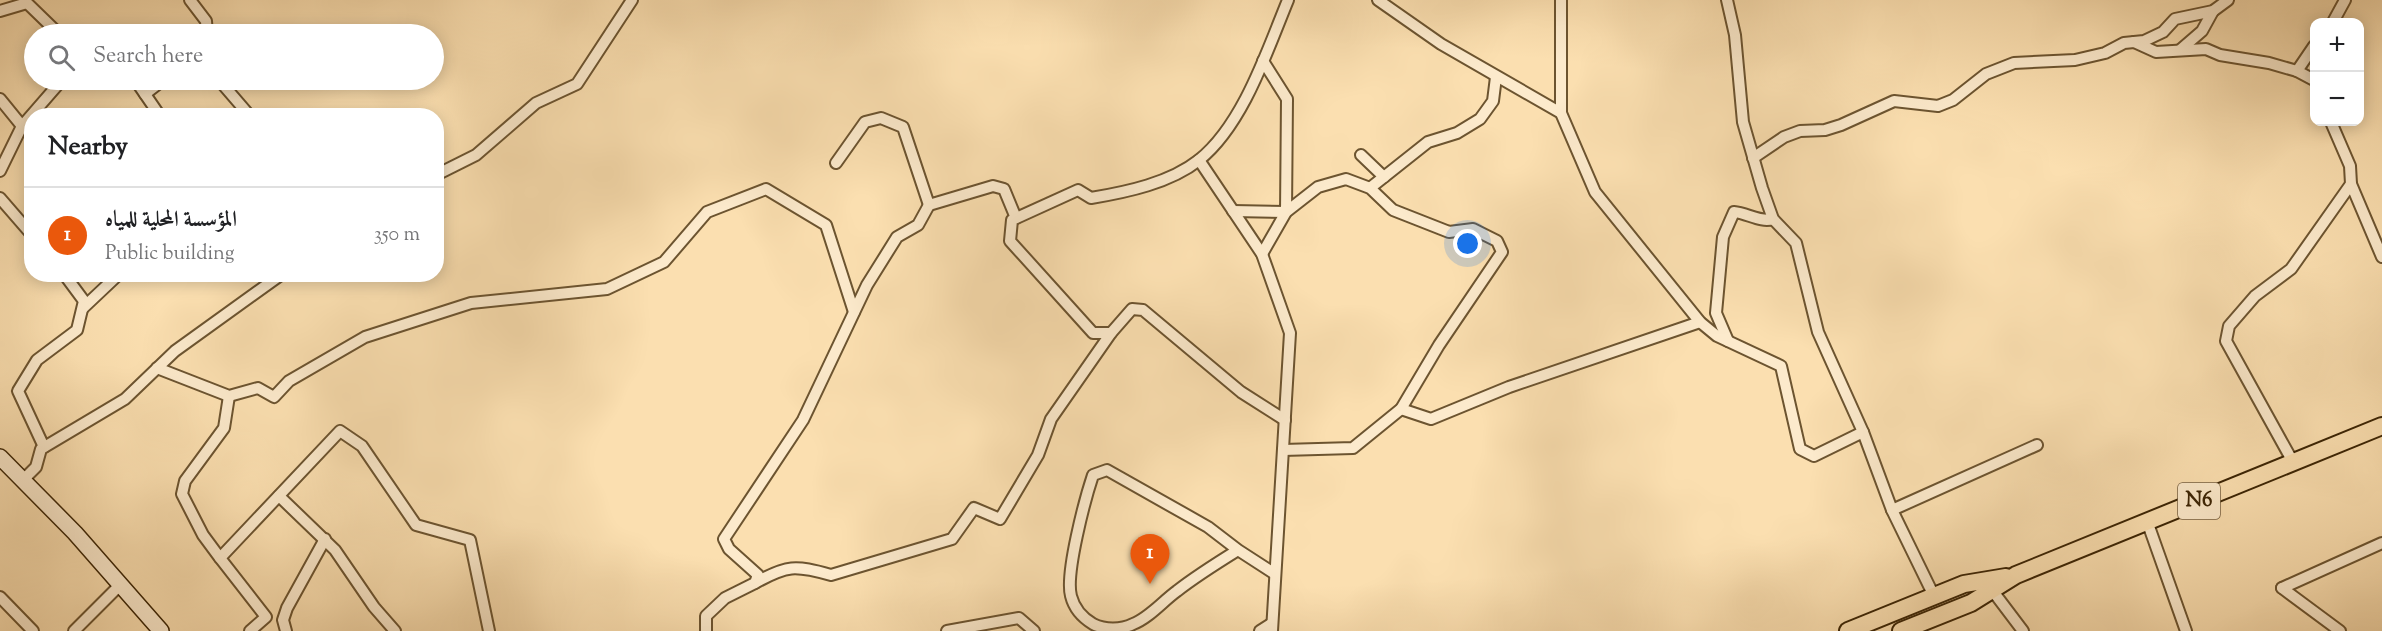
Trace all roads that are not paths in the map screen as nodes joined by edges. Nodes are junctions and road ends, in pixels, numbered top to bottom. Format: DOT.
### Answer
graph roads {
  1 [pos="190,0"];
  2 [pos="632,0"];
  3 [pos="1288,0"];
  4 [pos="1378,0"];
  5 [pos="1561,0"];
  6 [pos="1727,0"];
  7 [pos="2228,0"];
  8 [pos="2345,0"];
  9 [pos="0,10"];
  10 [pos="2213,11"];
  11 [pos="2335,18"];
  12 [pos="49,24"];
  13 [pos="206,24"];
  14 [pos="2134,42"];
  15 [pos="2179,50"];
  16 [pos="2310,52"];
  17 [pos="1263,61"];
  18 [pos="2297,71"];
  19 [pos="1496,77"];
  20 [pos="2310,78"];
  21 [pos="53,90"];
  22 [pos="141,90"];
  23 [pos="150,90"];
  24 [pos="228,90"];
  25 [pos="145,94"];
  26 [pos="0,99"];
  27 [pos="38,108"];
  28 [pos="155,108"];
  29 [pos="243,108"];
  30 [pos="1561,113"];
  31 [pos="24,124"];
  32 [pos="22,126"];
  33 [pos="2333,126"];
  34 [pos="1361,155"];
  35 [pos="1753,158"];
  36 [pos="1199,160"];
  37 [pos="836,163"];
  38 [pos="0,171"];
  39 [pos="444,172"];
  40 [pos="1384,177"];
  41 [pos="2351,184"];
  42 [pos="1370,188"];
  43 [pos="0,198"];
  44 [pos="929,205"];
  45 [pos="1233,211"];
  46 [pos="1286,212"];
  47 [pos="1016,218"];
  48 [pos="1773,219"];
  49 [pos="24,226"];
  50 [pos="1262,254"];
  51 [pos="2382,257"];
  52 [pos="70,282"];
  53 [pos="110,282"];
  54 [pos="265,282"];
  55 [pos="82,308"];
  56 [pos="854,312"];
  57 [pos="1700,322"];
  58 [pos="1111,333"];
  59 [pos="1728,341"];
  60 [pos="157,368"];
  61 [pos="229,396"];
  62 [pos="1401,409"];
  63 [pos="1285,420"];
  64 [pos="2382,426"];
  65 [pos="1863,432"];
  66 [pos="2037,446"];
  67 [pos="44,447"];
  68 [pos="1283,450"];
  69 [pos="0,457"];
  70 [pos="2293,462"];
  71 [pos="22,480"];
  72 [pos="279,496"];
  73 [pos="1892,510"];
  74 [pos="2148,522"];
  75 [pos="325,539"];
  76 [pos="2382,543"];
  77 [pos="1238,550"];
  78 [pos="220,558"];
  79 [pos="1275,574"];
  80 [pos="121,584"];
  81 [pos="755,584"];
  82 [pos="1989,585"];
  83 [pos="1934,596"];
  84 [pos="0,597"];
  85 [pos="1272,628"];
  86 [pos="953,630"];
  87 [pos="33,631"];
  88 [pos="74,631"];
  89 [pos="160,631"];
  90 [pos="250,631"];
  91 [pos="286,631"];
  92 [pos="396,631"];
  93 [pos="489,631"];
  94 [pos="706,631"];
  95 [pos="1034,631"];
  96 [pos="1260,631"];
  97 [pos="1848,631"];
  98 [pos="1901,631"];
  99 [pos="2023,631"];
  100 [pos="2186,631"];
  101 [pos="2340,631"];
  1 -- 13 [label="street"];
  2 -- 39 [label="street"];
  3 -- 17 [label="street"];
  4 -- 19 [label="street"];
  5 -- 30 [label="street"];
  6 -- 35 [label="street"];
  7 -- 10 [label="street"];
  8 -- 11 [label="street"];
  9 -- 12 [label="street"];
  10 -- 14 [label="street"];
  10 -- 15 [label="street"];
  14 -- 15 [label="street"];
  14 -- 35 [label="street"];
  15 -- 18 [label="street"];
  16 -- 18 [label="street"];
  17 -- 36 [label="street"];
  17 -- 46 [label="street"];
  18 -- 20 [label="street"];
  19 -- 30 [label="street"];
  19 -- 40 [label="street"];
  21 -- 27 [label="street"];
  22 -- 25 [label="street"];
  23 -- 25 [label="street"];
  24 -- 29 [label="street"];
  25 -- 28 [label="street"];
  26 -- 32 [label="street"];
  30 -- 57 [label="street"];
  31 -- 32 [label="street"];
  32 -- 38 [label="street"];
  33 -- 41 [label="street"];
  34 -- 40 [label="street"];
  35 -- 48 [label="street"];
  36 -- 45 [label="street"];
  36 -- 47 [label="street"];
  37 -- 44 [label="street"];
  40 -- 42 [label="street"];
  41 -- 51 [label="street"];
  41 -- 70 [label="street"];
  42 -- 46 [label="street"];
  42 -- 62 [label="street"];
  43 -- 49 [label="street"];
  44 -- 47 [label="street"];
  44 -- 56 [label="street"];
  45 -- 46 [label="street"];
  45 -- 50 [label="street"];
  46 -- 50 [label="street"];
  47 -- 58 [label="street"];
  48 -- 59 [label="street"];
  48 -- 65 [label="street"];
  50 -- 63 [label="street"];
  52 -- 55 [label="street"];
  53 -- 55 [label="street"];
  54 -- 60 [label="street"];
  55 -- 67 [label="street"];
  56 -- 61 [label="street"];
  56 -- 81 [label="street"];
  57 -- 59 [label="street"];
  57 -- 62 [label="street"];
  58 -- 63 [label="street"];
  58 -- 81 [label="street"];
  59 -- 65 [label="street"];
  60 -- 61 [label="street"];
  60 -- 67 [label="street"];
  61 -- 78 [label="street"];
  62 -- 68 [label="street"];
  63 -- 68 [label="street"];
  64 -- 70 [label="main road, N6"];
  65 -- 73 [label="street"];
  66 -- 73 [label="street"];
  67 -- 71 [label="street"];
  68 -- 79 [label="street"];
  69 -- 71 [label="street"];
  70 -- 74 [label="main road, N6"];
  71 -- 80 [label="street"];
  72 -- 75 [label="street"];
  72 -- 78 [label="street"];
  72 -- 93 [label="street"];
  73 -- 83 [label="street"];
  74 -- 82 [label="main road, N6"];
  74 -- 100 [label="street"];
  75 -- 91 [label="street"];
  75 -- 92 [label="street"];
  76 -- 101 [label="street"];
  77 -- 77 [label="street"];
  77 -- 79 [label="street"];
  78 -- 90 [label="street"];
  79 -- 85 [label="street"];
  80 -- 88 [label="street"];
  80 -- 89 [label="street"];
  81 -- 94 [label="street"];
  82 -- 83 [label="main road, N6"];
  82 -- 98 [label="main road, N6"];
  82 -- 99 [label="street"];
  83 -- 97 [label="main road, N6"];
  84 -- 87 [label="street"];
  85 -- 96 [label="street"];
  86 -- 95 [label="street"];
}
